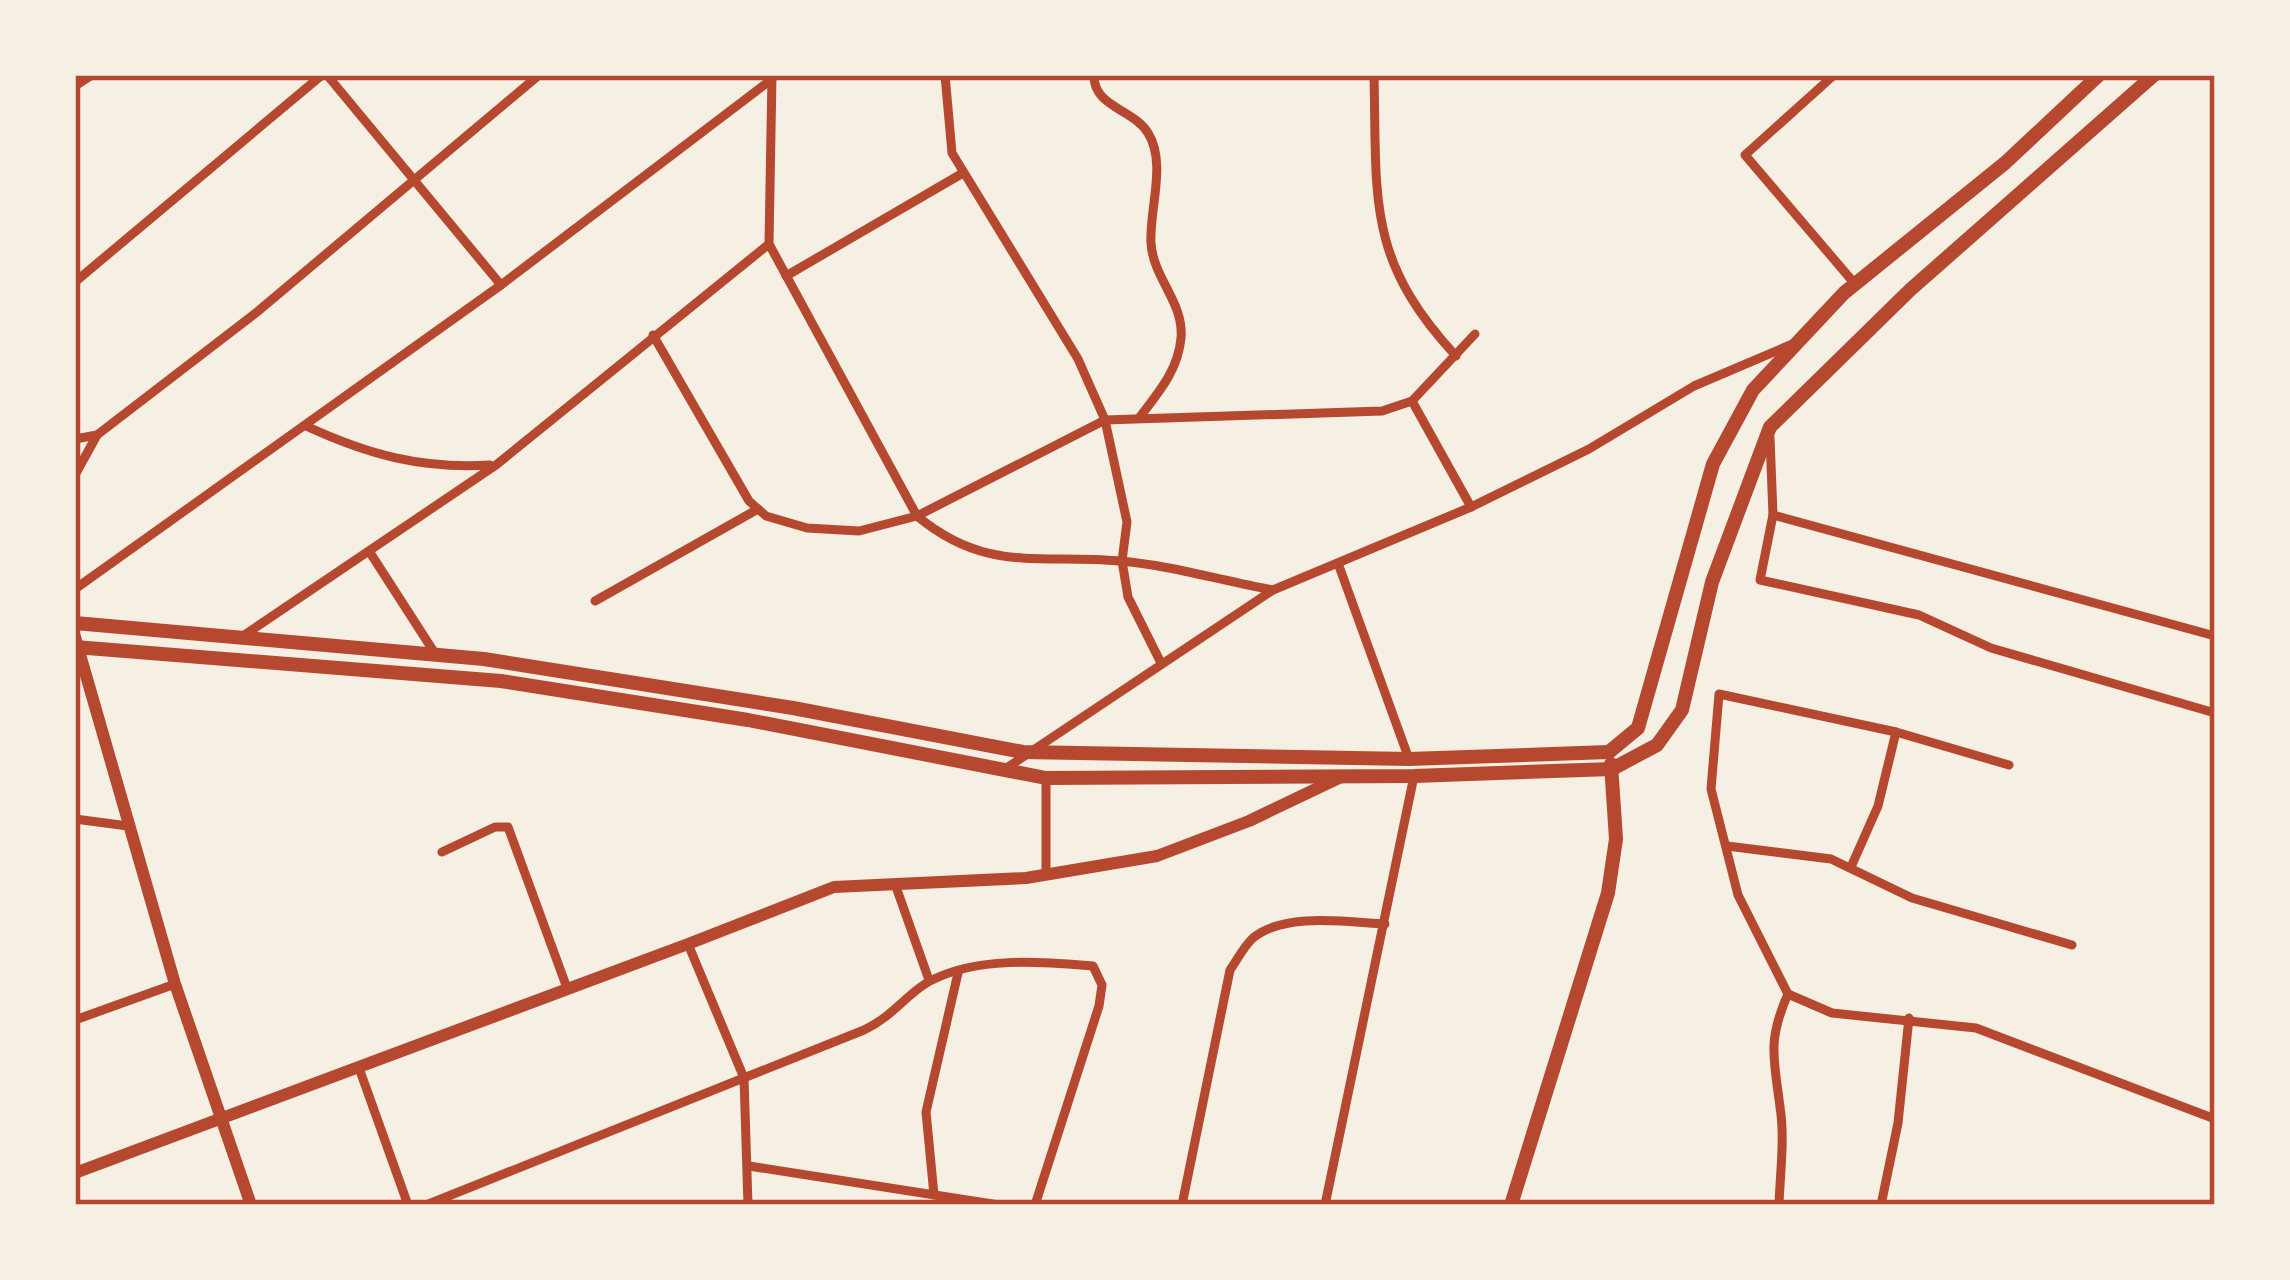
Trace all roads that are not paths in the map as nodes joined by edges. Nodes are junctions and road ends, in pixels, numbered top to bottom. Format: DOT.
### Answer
graph roads {
  1 [pos="92,75"];
  2 [pos="325,75"];
  3 [pos="539,75"];
  4 [pos="945,75"];
  5 [pos="1094,75"];
  6 [pos="1374,75"];
  7 [pos="1834,75"];
  8 [pos="2099,75"];
  9 [pos="2154,75"];
  10 [pos="772,77"];
  11 [pos="75,86"];
  12 [pos="963,173"];
  13 [pos="414,178"];
  14 [pos="769,244"];
  15 [pos="786,276"];
  16 [pos="75,282"];
  17 [pos="1856,284"];
  18 [pos="501,285"];
  19 [pos="1475,334"];
  20 [pos="653,335"];
  21 [pos="1798,341"];
  22 [pos="1456,356"];
  23 [pos="1412,401"];
  24 [pos="1138,418"];
  25 [pos="1106,420"];
  26 [pos="306,426"];
  27 [pos="1770,427"];
  28 [pos="97,435"];
  29 [pos="75,440"];
  30 [pos="496,465"];
  31 [pos="75,475"];
  32 [pos="1471,507"];
  33 [pos="758,509"];
  34 [pos="1773,515"];
  35 [pos="917,516"];
  36 [pos="369,551"];
  37 [pos="1122,561"];
  38 [pos="1339,566"];
  39 [pos="75,589"];
  40 [pos="1273,590"];
  41 [pos="595,601"];
  42 [pos="75,623"];
  43 [pos="2215,636"];
  44 [pos="238,640"];
  45 [pos="76,644"];
  46 [pos="436,655"];
  47 [pos="1160,661"];
  48 [pos="2215,713"];
  49 [pos="1896,732"];
  50 [pos="1023,752"];
  51 [pos="1609,752"];
  52 [pos="1409,759"];
  53 [pos="2009,765"];
  54 [pos="1612,769"];
  55 [pos="1001,773"];
  56 [pos="1344,776"];
  57 [pos="1414,776"];
  58 [pos="1046,778"];
  59 [pos="75,819"];
  60 [pos="128,826"];
  61 [pos="1727,846"];
  62 [pos="442,852"];
  63 [pos="1851,867"];
  64 [pos="1046,874"];
  65 [pos="894,881"];
  66 [pos="1384,924"];
  67 [pos="688,944"];
  68 [pos="2072,945"];
  69 [pos="958,973"];
  70 [pos="929,980"];
  71 [pos="175,984"];
  72 [pos="567,988"];
  73 [pos="1788,994"];
  74 [pos="1909,1018"];
  75 [pos="75,1020"];
  76 [pos="359,1068"];
  77 [pos="744,1078"];
  78 [pos="2214,1114"];
  79 [pos="220,1120"];
  80 [pos="749,1166"];
  81 [pos="75,1173"];
  82 [pos="934,1195"];
  83 [pos="251,1205"];
  84 [pos="408,1205"];
  85 [pos="426,1205"];
  86 [pos="748,1205"];
  87 [pos="999,1205"];
  88 [pos="1036,1205"];
  89 [pos="1182,1205"];
  90 [pos="1325,1205"];
  91 [pos="1511,1205"];
  92 [pos="1779,1205"];
  93 [pos="1881,1205"];
  1 -- 11 [label="street"];
  2 -- 13 [label="street"];
  2 -- 16 [label="street"];
  3 -- 13 [label="street"];
  4 -- 12 [label="street"];
  5 -- 24 [label="street"];
  6 -- 22 [label="street"];
  7 -- 17 [label="street"];
  8 -- 17 [label="main road"];
  9 -- 27 [label="main road"];
  10 -- 14 [label="street"];
  10 -- 18 [label="street"];
  12 -- 15 [label="street"];
  12 -- 25 [label="street"];
  13 -- 18 [label="street"];
  13 -- 28 [label="street"];
  14 -- 15 [label="street"];
  14 -- 20 [label="street"];
  15 -- 35 [label="street"];
  17 -- 21 [label="main road"];
  18 -- 26 [label="street"];
  19 -- 22 [label="street"];
  20 -- 30 [label="street"];
  20 -- 33 [label="street"];
  21 -- 32 [label="street"];
  21 -- 51 [label="main road"];
  22 -- 23 [label="street"];
  23 -- 24 [label="street"];
  23 -- 32 [label="street"];
  24 -- 25 [label="street"];
  25 -- 35 [label="street"];
  25 -- 37 [label="street"];
  26 -- 30 [label="street"];
  26 -- 39 [label="street"];
  27 -- 34 [label="street"];
  27 -- 54 [label="main road"];
  28 -- 29 [label="street"];
  28 -- 31 [label="street"];
  30 -- 36 [label="street"];
  32 -- 38 [label="street"];
  33 -- 35 [label="street"];
  33 -- 41 [label="street"];
  34 -- 43 [label="street"];
  34 -- 48 [label="street"];
  35 -- 37 [label="street"];
  36 -- 44 [label="street"];
  36 -- 46 [label="street"];
  37 -- 40 [label="street"];
  37 -- 47 [label="street"];
  38 -- 40 [label="street"];
  38 -- 52 [label="street"];
  40 -- 47 [label="street"];
  42 -- 44 [label="main road"];
  44 -- 46 [label="main road"];
  45 -- 55 [label="main road"];
  45 -- 60 [label="street"];
  46 -- 50 [label="main road"];
  47 -- 50 [label="street"];
  49 -- 53 [label="street"];
  49 -- 61 [label="street"];
  49 -- 63 [label="street"];
  50 -- 52 [label="main road"];
  50 -- 55 [label="street"];
  51 -- 52 [label="main road"];
  51 -- 54 [label="main road"];
  52 -- 57 [label="street"];
  54 -- 57 [label="main road"];
  54 -- 91 [label="main road"];
  55 -- 58 [label="main road"];
  56 -- 57 [label="main road"];
  56 -- 58 [label="main road"];
  56 -- 64 [label="street"];
  57 -- 66 [label="street"];
  58 -- 64 [label="street"];
  59 -- 60 [label="street"];
  60 -- 71 [label="street"];
  61 -- 63 [label="street"];
  61 -- 73 [label="street"];
  62 -- 72 [label="street"];
  63 -- 68 [label="street"];
  64 -- 65 [label="street"];
  65 -- 67 [label="street"];
  65 -- 70 [label="street"];
  66 -- 89 [label="street"];
  66 -- 90 [label="street"];
  67 -- 72 [label="street"];
  67 -- 77 [label="street"];
  69 -- 70 [label="street"];
  69 -- 82 [label="street"];
  69 -- 88 [label="street"];
  70 -- 77 [label="street"];
  71 -- 75 [label="street"];
  71 -- 79 [label="street"];
  72 -- 76 [label="street"];
  73 -- 74 [label="street"];
  73 -- 92 [label="street"];
  74 -- 78 [label="street"];
  74 -- 93 [label="street"];
  76 -- 79 [label="street"];
  76 -- 84 [label="street"];
  77 -- 80 [label="street"];
  77 -- 85 [label="street"];
  79 -- 81 [label="street"];
  79 -- 83 [label="street"];
  80 -- 82 [label="street"];
  80 -- 86 [label="street"];
  82 -- 87 [label="street"];
}
